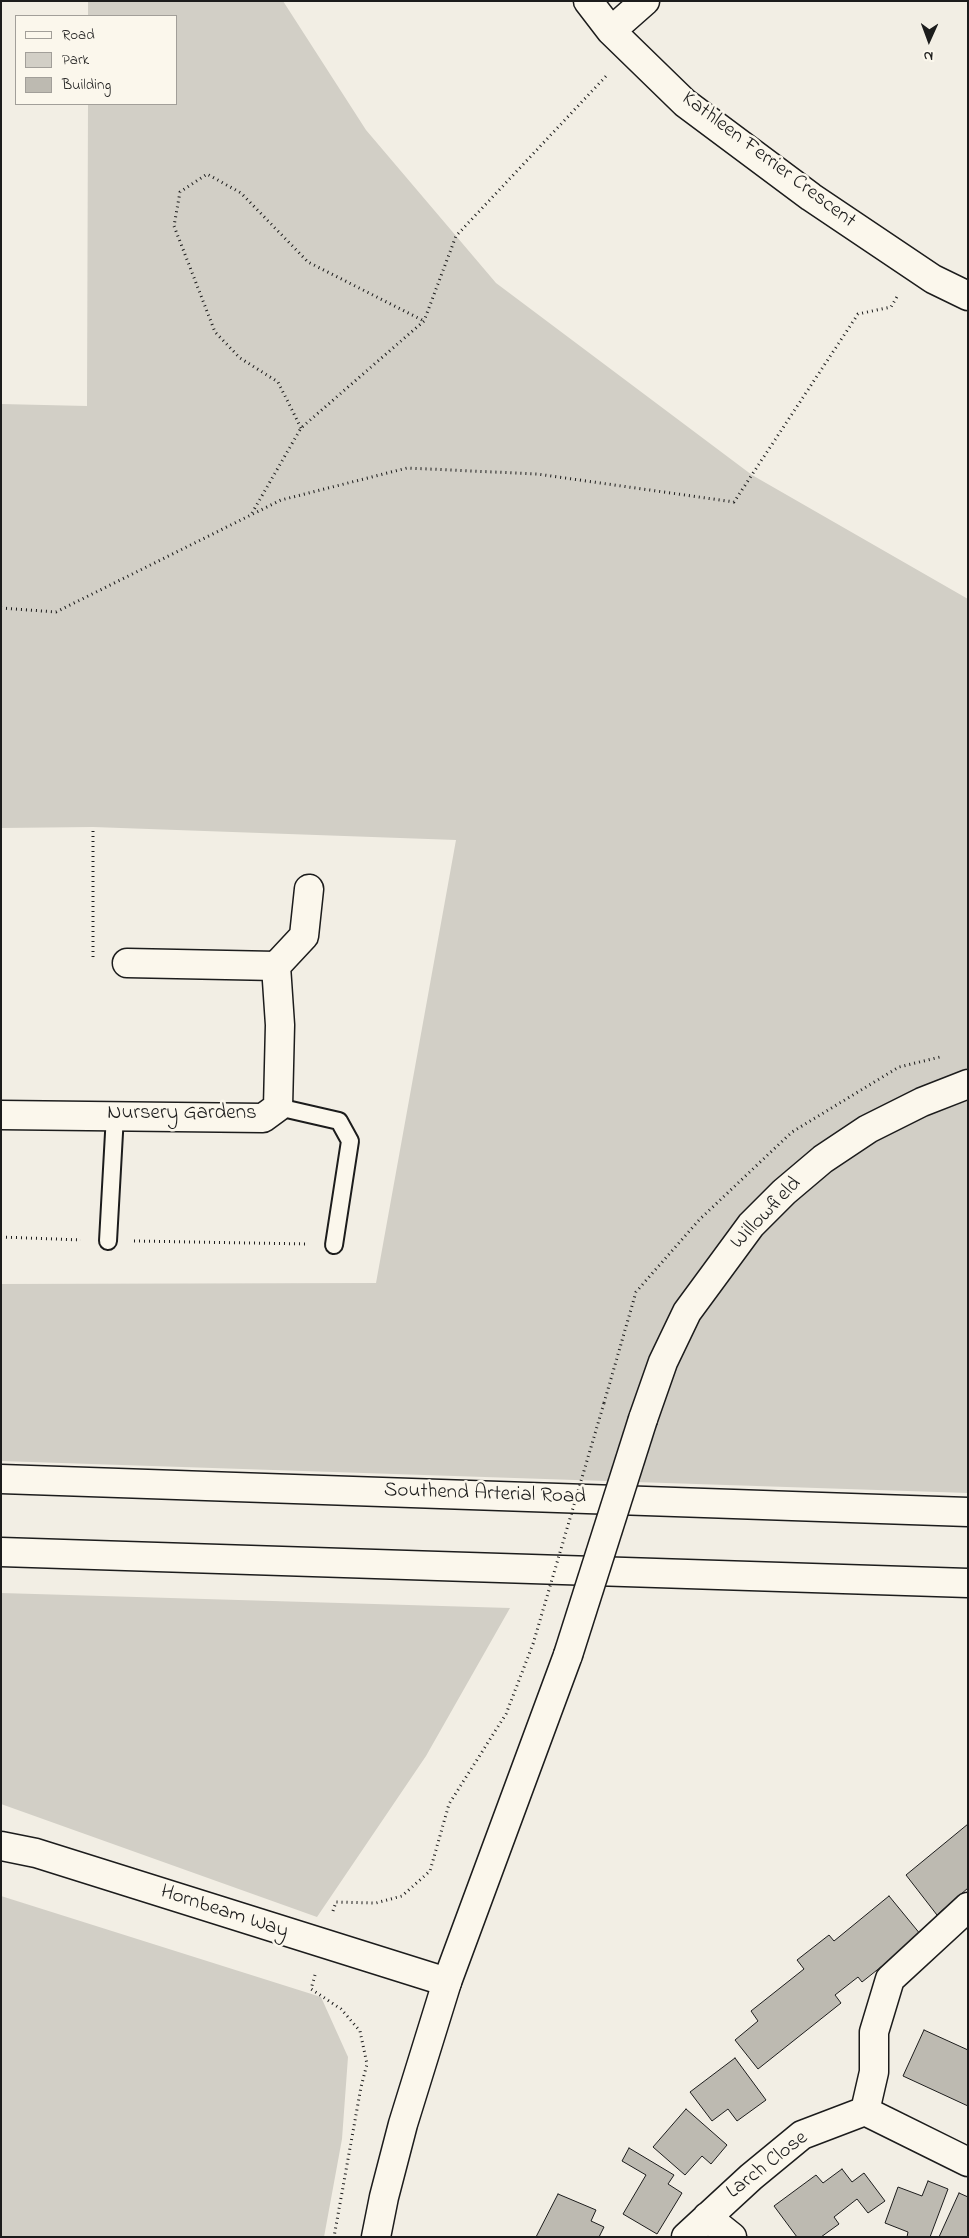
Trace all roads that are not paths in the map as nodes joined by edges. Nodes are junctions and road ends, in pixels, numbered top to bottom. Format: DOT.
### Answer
graph roads {
  1 [pos="588,1"];
  2 [pos="645,1"];
  3 [pos="611,31"];
  4 [pos="968,296"];
  5 [pos="309,889"];
  6 [pos="127,963"];
  7 [pos="276,966"];
  8 [pos="968,1084"];
  9 [pos="278,1107"];
  10 [pos="1,1115"];
  11 [pos="115,1115"];
  12 [pos="108,1241"];
  13 [pos="334,1245"];
  14 [pos="1,1479"];
  15 [pos="968,1512"];
  16 [pos="1,1552"];
  17 [pos="968,1583"];
  18 [pos="1,1846"];
  19 [pos="968,1907"];
  20 [pos="447,1982"];
  21 [pos="865,2111"];
  22 [pos="968,2162"];
  23 [pos="707,2217"];
  24 [pos="376,2237"];
  25 [pos="686,2237"];
  26 [pos="732,2237"];
  1 -- 3 [label="main road, Kathleen Ferrier Crescent"];
  2 -- 3 [label="main road"];
  3 -- 4 [label="main road, Kathleen Ferrier Crescent"];
  5 -- 7 [label="main road"];
  6 -- 7 [label="main road"];
  7 -- 9 [label="main road, Nursery Gardens"];
  8 -- 20 [label="main road, Willowfield, bridge"];
  9 -- 11 [label="main road, Nursery Gardens"];
  9 -- 13 [label="lane"];
  10 -- 11 [label="main road, Nursery Gardens"];
  11 -- 12 [label="lane"];
  14 -- 15 [label="main road, Southend Arterial Road"];
  16 -- 17 [label="main road"];
  18 -- 20 [label="main road, Hornbeam Way"];
  19 -- 21 [label="main road"];
  20 -- 24 [label="main road, Willowfield"];
  21 -- 22 [label="main road"];
  21 -- 23 [label="main road, Larch Close"];
  23 -- 25 [label="main road, Larch Close"];
  23 -- 26 [label="main road"];
}
